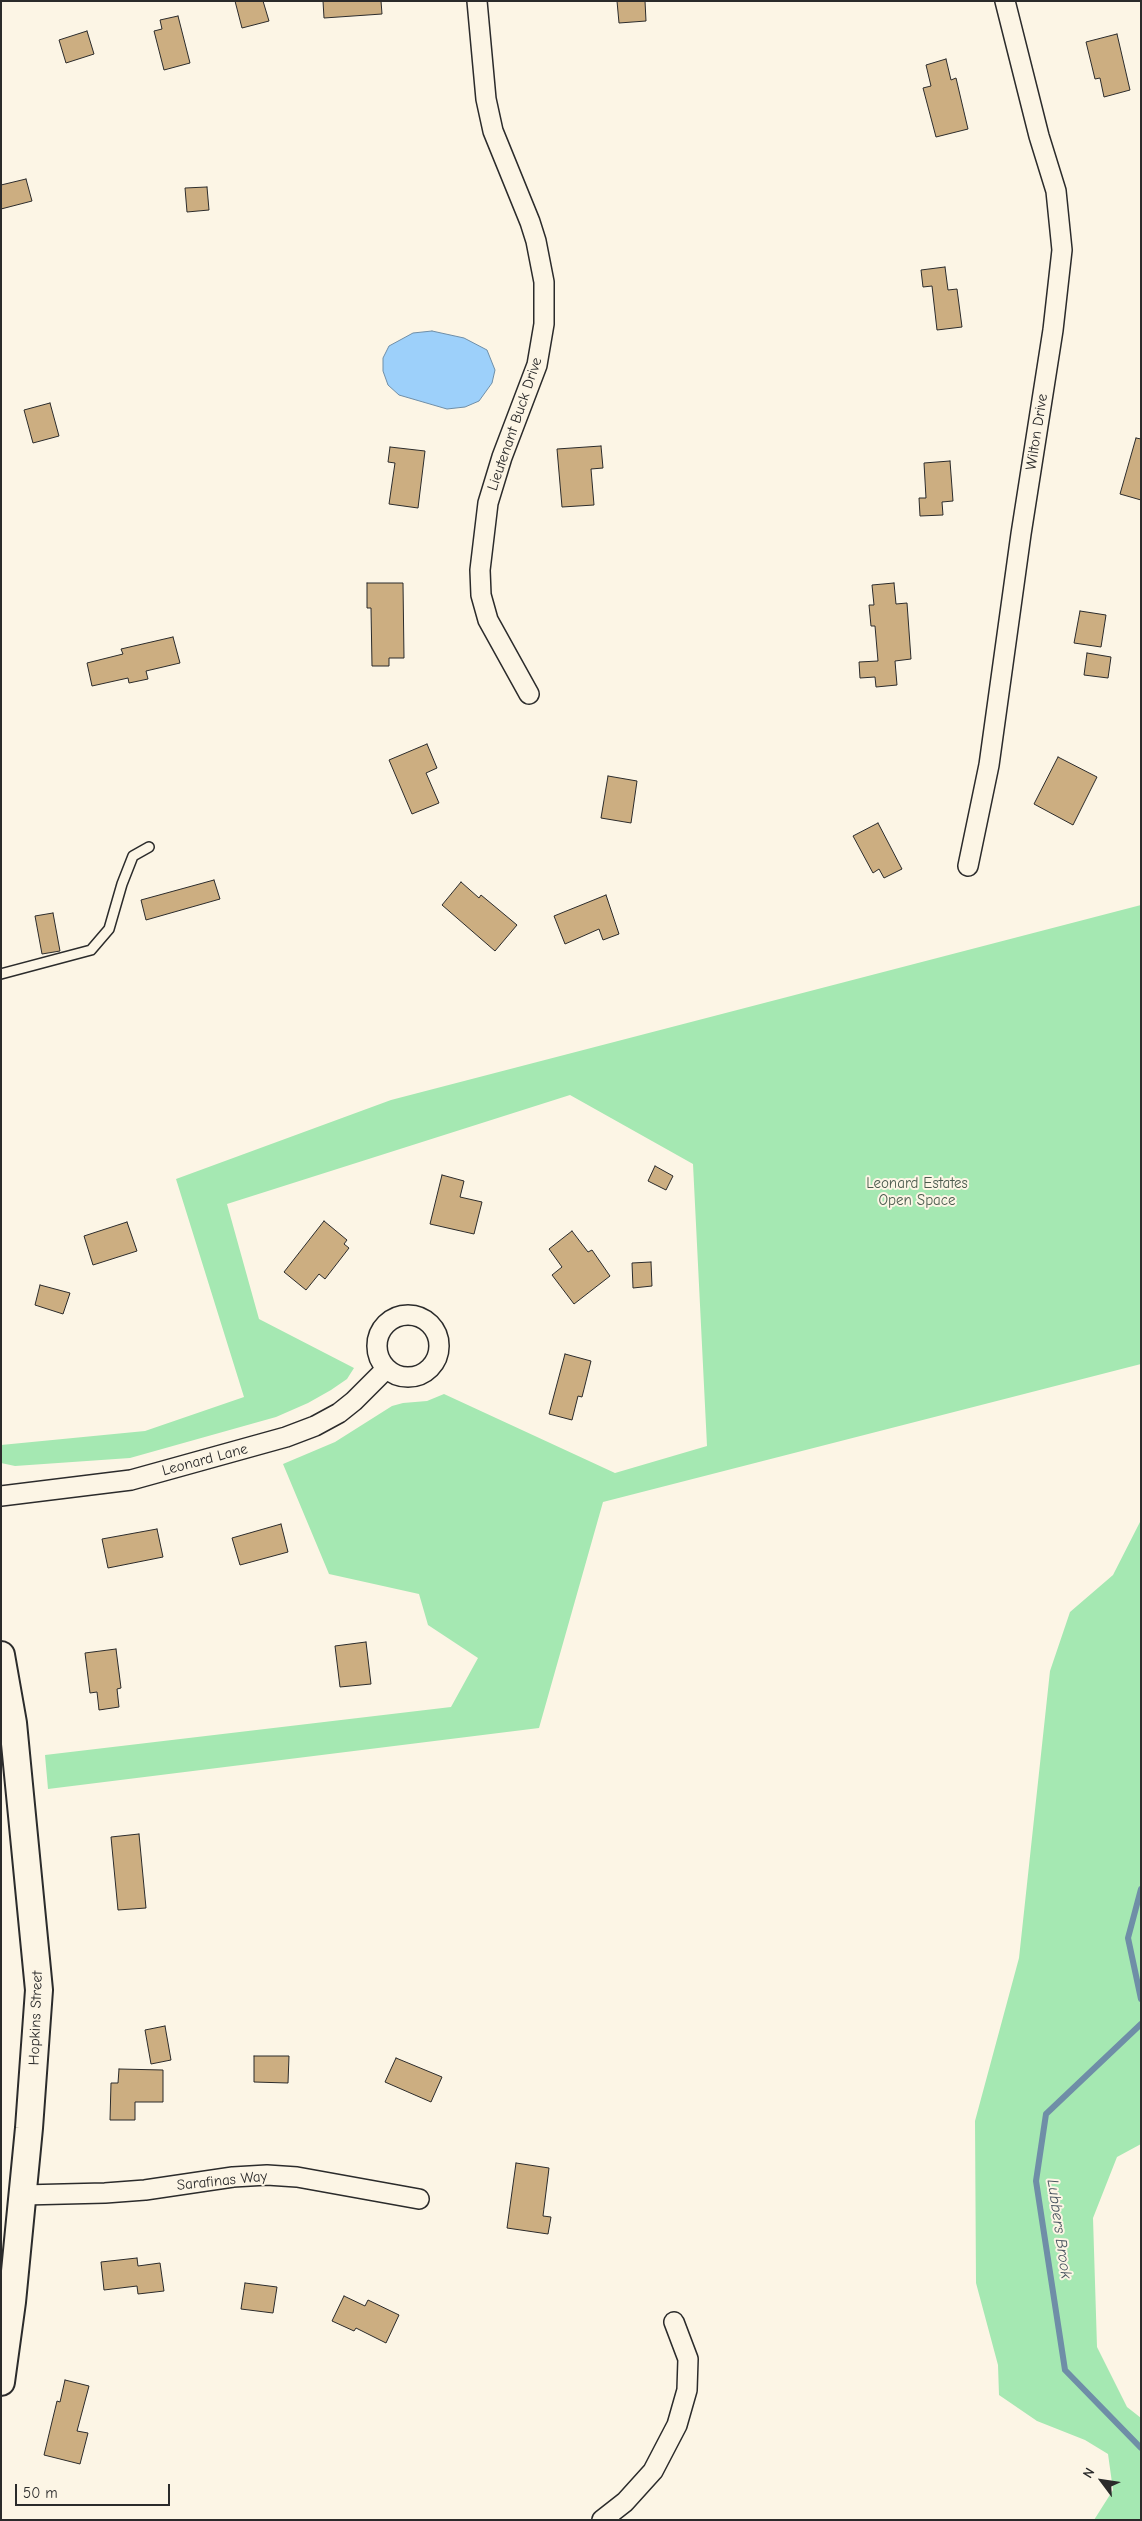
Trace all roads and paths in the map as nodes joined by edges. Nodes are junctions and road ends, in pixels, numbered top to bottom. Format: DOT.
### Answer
graph roads {
  1 [pos="477,1"];
  2 [pos="1005,1"];
  3 [pos="529,694"];
  4 [pos="149,848"];
  5 [pos="968,866"];
  6 [pos="2,974"];
  7 [pos="386,1369"];
  8 [pos="1,1496"];
  9 [pos="1,1655"];
  10 [pos="23,2195"];
  11 [pos="419,2199"];
  12 [pos="674,2322"];
  13 [pos="1,2382"];
  14 [pos="602,2520"];
  1 -- 3 [label="street, Lieutenant Buck Drive"];
  2 -- 5 [label="street, Wilton Drive"];
  4 -- 6 [label="lane"];
  7 -- 8 [label="street, Leonard Lane"];
  9 -- 10 [label="street, Hopkins Street"];
  10 -- 11 [label="street, Sarafinas Way"];
  10 -- 13 [label="street, Hopkins Street"];
  12 -- 14 [label="street"];
}
